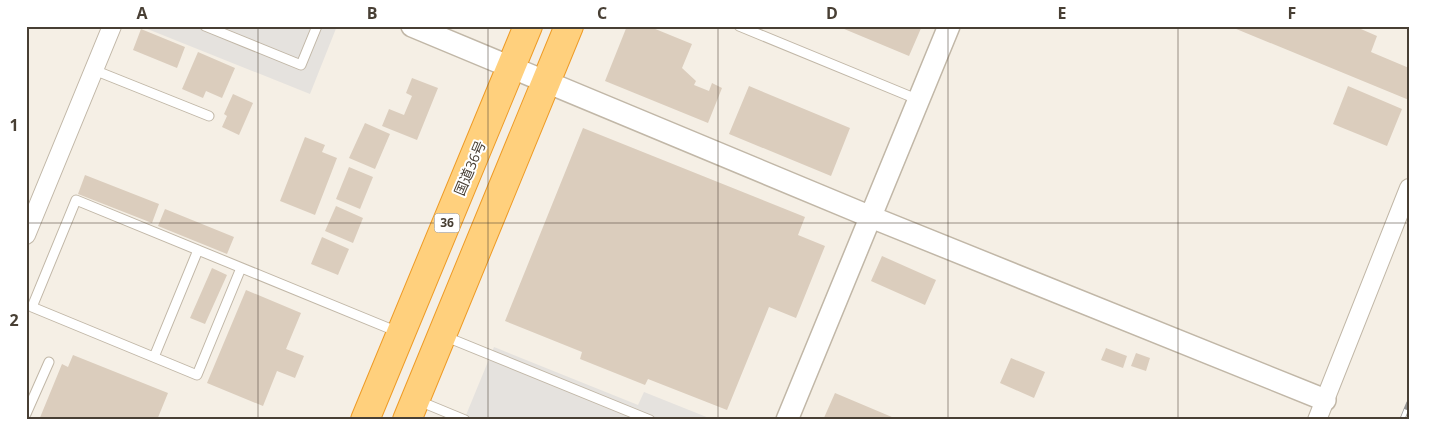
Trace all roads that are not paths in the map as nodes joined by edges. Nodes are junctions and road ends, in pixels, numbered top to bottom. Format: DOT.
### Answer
graph roads {
  1 [pos="112,26"];
  2 [pos="205,26"];
  3 [pos="317,26"];
  4 [pos="412,26"];
  5 [pos="528,26"];
  6 [pos="569,26"];
  7 [pos="739,26"];
  8 [pos="949,26"];
  9 [pos="512,67"];
  10 [pos="94,70"];
  11 [pos="546,81"];
  12 [pos="919,100"];
  13 [pos="209,116"];
  14 [pos="1409,188"];
  15 [pos="871,217"];
  16 [pos="26,235"];
  17 [pos="198,250"];
  18 [pos="241,268"];
  19 [pos="400,333"];
  20 [pos="442,335"];
  21 [pos="154,357"];
  22 [pos="49,362"];
  23 [pos="1326,400"];
  24 [pos="411,410"];
  25 [pos="26,414"];
  26 [pos="365,420"];
  27 [pos="465,420"];
  28 [pos="650,420"];
  29 [pos="787,420"];
  30 [pos="1317,420"];
  1 -- 10 [label="street"];
  2 -- 3 [label="lane"];
  4 -- 9 [label="street"];
  5 -- 9 [label="highway, 国道36号 / 36"];
  6 -- 11 [label="highway"];
  7 -- 12 [label="lane"];
  8 -- 12 [label="street"];
  9 -- 11 [label="street"];
  9 -- 19 [label="highway, 国道36号 / 36"];
  10 -- 13 [label="lane"];
  10 -- 16 [label="street"];
  11 -- 15 [label="street"];
  11 -- 20 [label="highway"];
  12 -- 15 [label="street"];
  14 -- 23 [label="street"];
  15 -- 23 [label="street"];
  15 -- 29 [label="street"];
  17 -- 18 [label="lane"];
  17 -- 21 [label="lane"];
  17 -- 21 [label="lane"];
  18 -- 19 [label="lane"];
  18 -- 21 [label="lane"];
  19 -- 26 [label="highway, 国道36号 / 36"];
  20 -- 24 [label="highway"];
  20 -- 28 [label="lane"];
  22 -- 25 [label="lane"];
  23 -- 30 [label="street"];
  24 -- 27 [label="lane"];
}
